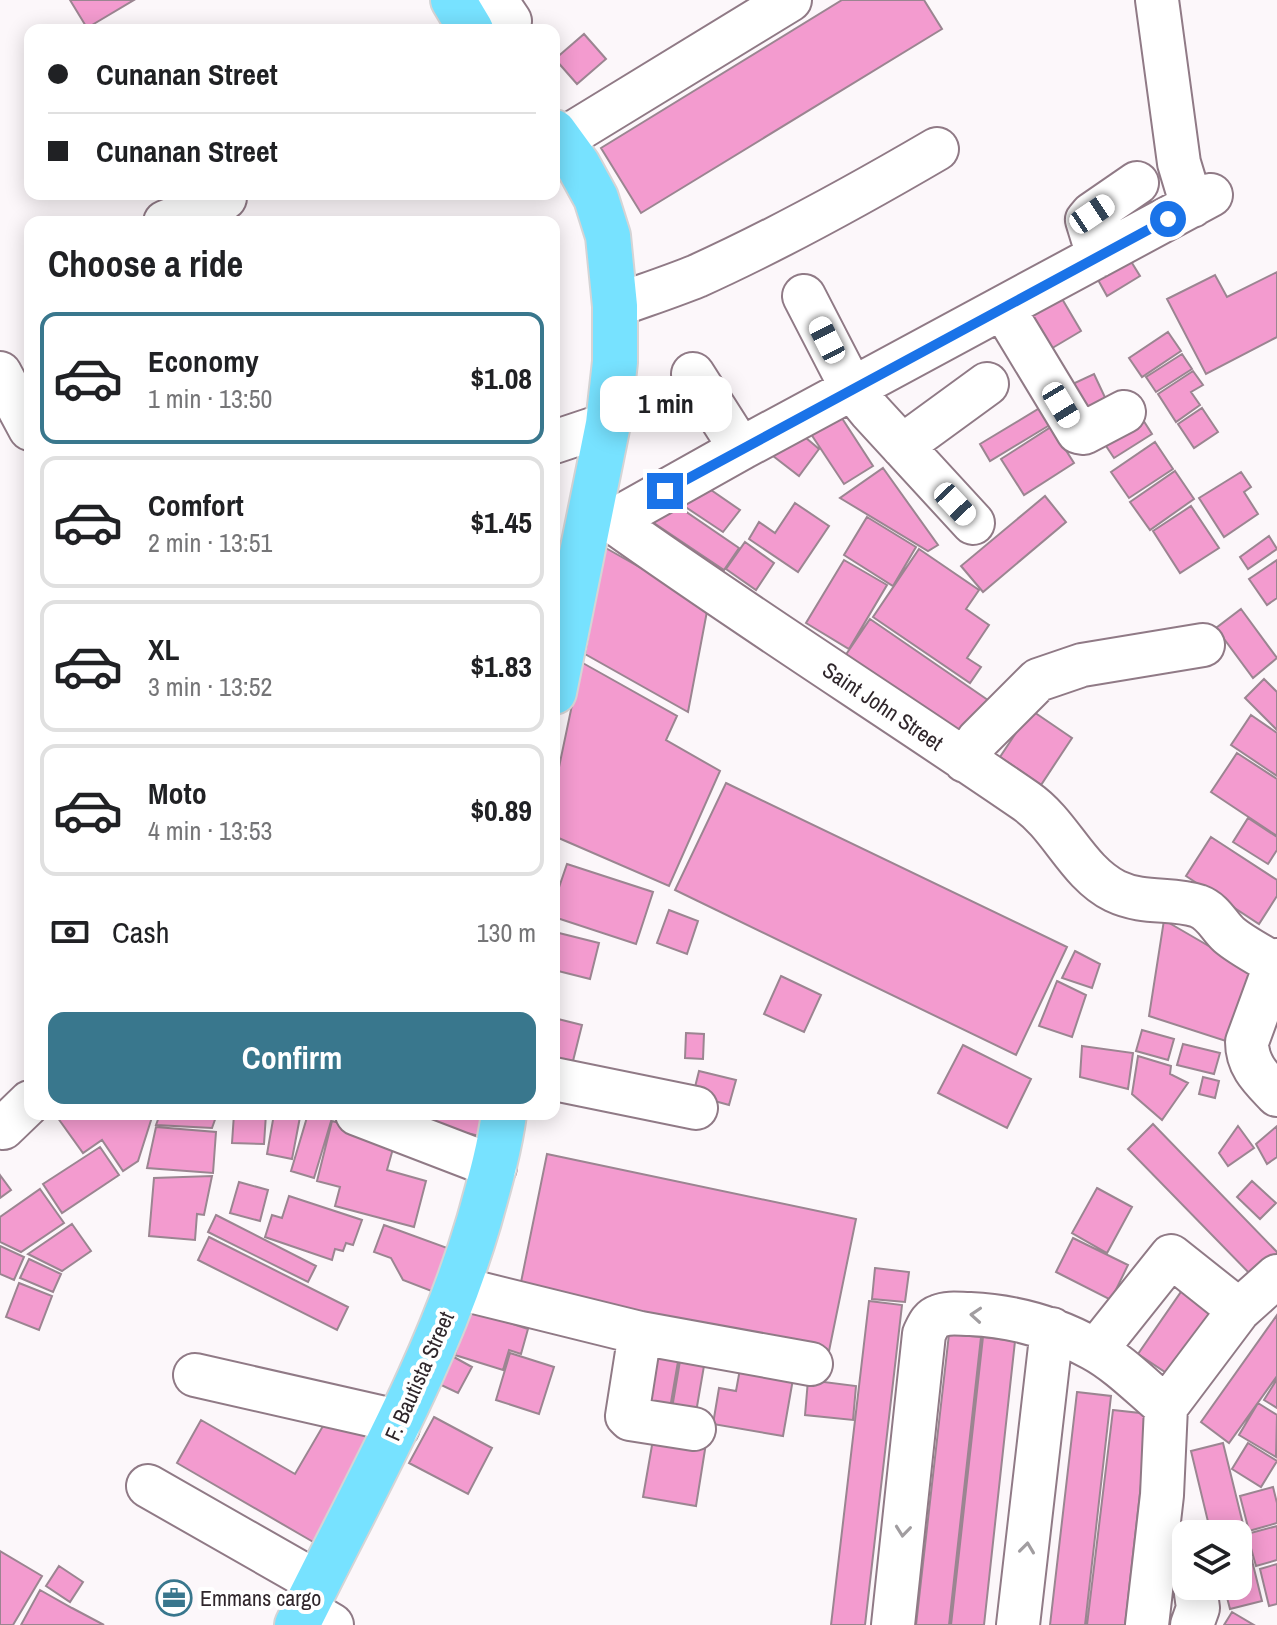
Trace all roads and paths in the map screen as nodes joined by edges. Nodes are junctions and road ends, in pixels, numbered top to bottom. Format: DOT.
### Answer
graph roads {
  1 [pos="453,0"];
  2 [pos="790,0"];
  3 [pos="1157,0"];
  4 [pos="493,17"];
  5 [pos="560,134"];
  6 [pos="560,140"];
  7 [pos="937,149"];
  8 [pos="1137,183"];
  9 [pos="216,200"];
  10 [pos="179,216"];
  11 [pos="1098,256"];
  12 [pos="804,296"];
  13 [pos="615,306"];
  14 [pos="1003,308"];
  15 [pos="0,373"];
  16 [pos="693,374"];
  17 [pos="987,384"];
  18 [pos="852,389"];
  19 [pos="1124,412"];
  20 [pos="24,418"];
  21 [pos="608,424"];
  22 [pos="560,440"];
  23 [pos="902,446"];
  24 [pos="744,447"];
  25 [pos="600,521"];
  26 [pos="973,523"];
  27 [pos="1203,645"];
  28 [pos="560,670"];
  29 [pos="965,761"];
  30 [pos="1276,962"];
  31 [pos="560,1080"];
  32 [pos="1277,1095"];
  33 [pos="696,1108"];
  34 [pos="372,1120"];
  35 [pos="503,1120"];
  36 [pos="495,1167"];
  37 [pos="1277,1276"];
  38 [pos="458,1288"];
  39 [pos="1239,1310"];
  40 [pos="1052,1329"];
  41 [pos="640,1333"];
  42 [pos="1096,1350"];
  43 [pos="811,1364"];
  44 [pos="195,1375"];
  45 [pos="1166,1407"];
  46 [pos="398,1427"];
  47 [pos="694,1429"];
  48 [pos="148,1486"];
  49 [pos="1162,1495"];
  50 [pos="1176,1520"];
  51 [pos="1197,1600"];
  52 [pos="313,1610"];
  53 [pos="893,1625"];
  54 [pos="1018,1625"];
  55 [pos="1147,1625"];
  56 [pos="1192,1625"];
  1 -- 4 [label="main road"];
  2 -- 5 [label="street"];
  3 -- 11 [label="street"];
  6 -- 13 [label="main road"];
  7 -- 13 [label="street"];
  8 -- 11 [label="street"];
  9 -- 10 [label="street"];
  11 -- 14 [label="street"];
  12 -- 18 [label="street"];
  13 -- 21 [label="main road"];
  14 -- 18 [label="street"];
  14 -- 19 [label="street"];
  15 -- 20 [label="street"];
  16 -- 24 [label="street"];
  17 -- 23 [label="street"];
  18 -- 23 [label="street"];
  18 -- 24 [label="street"];
  21 -- 22 [label="street"];
  21 -- 25 [label="main road"];
  23 -- 26 [label="street"];
  24 -- 25 [label="street"];
  25 -- 28 [label="main road"];
  25 -- 29 [label="street, Saint John Street"];
  27 -- 29 [label="street"];
  29 -- 30 [label="street, Saint John Street"];
  30 -- 32 [label="street"];
  31 -- 33 [label="street"];
  34 -- 36 [label="street"];
  35 -- 36 [label="main road, F. Bautista Street"];
  36 -- 38 [label="main road, F. Bautista Street"];
  37 -- 39 [label="street"];
  38 -- 41 [label="street"];
  38 -- 46 [label="main road, F. Bautista Street"];
  39 -- 42 [label="street"];
  39 -- 45 [label="street"];
  40 -- 42 [label="street"];
  40 -- 53 [label="street, one-way"];
  54 -- 40 [label="street, one-way"];
  41 -- 43 [label="street"];
  41 -- 47 [label="street"];
  42 -- 45 [label="street"];
  44 -- 46 [label="street"];
  45 -- 49 [label="street"];
  46 -- 52 [label="main road, F. Bautista Street"];
  48 -- 52 [label="street"];
  49 -- 50 [label="street"];
  49 -- 55 [label="street"];
  51 -- 56 [label="street"];
}
